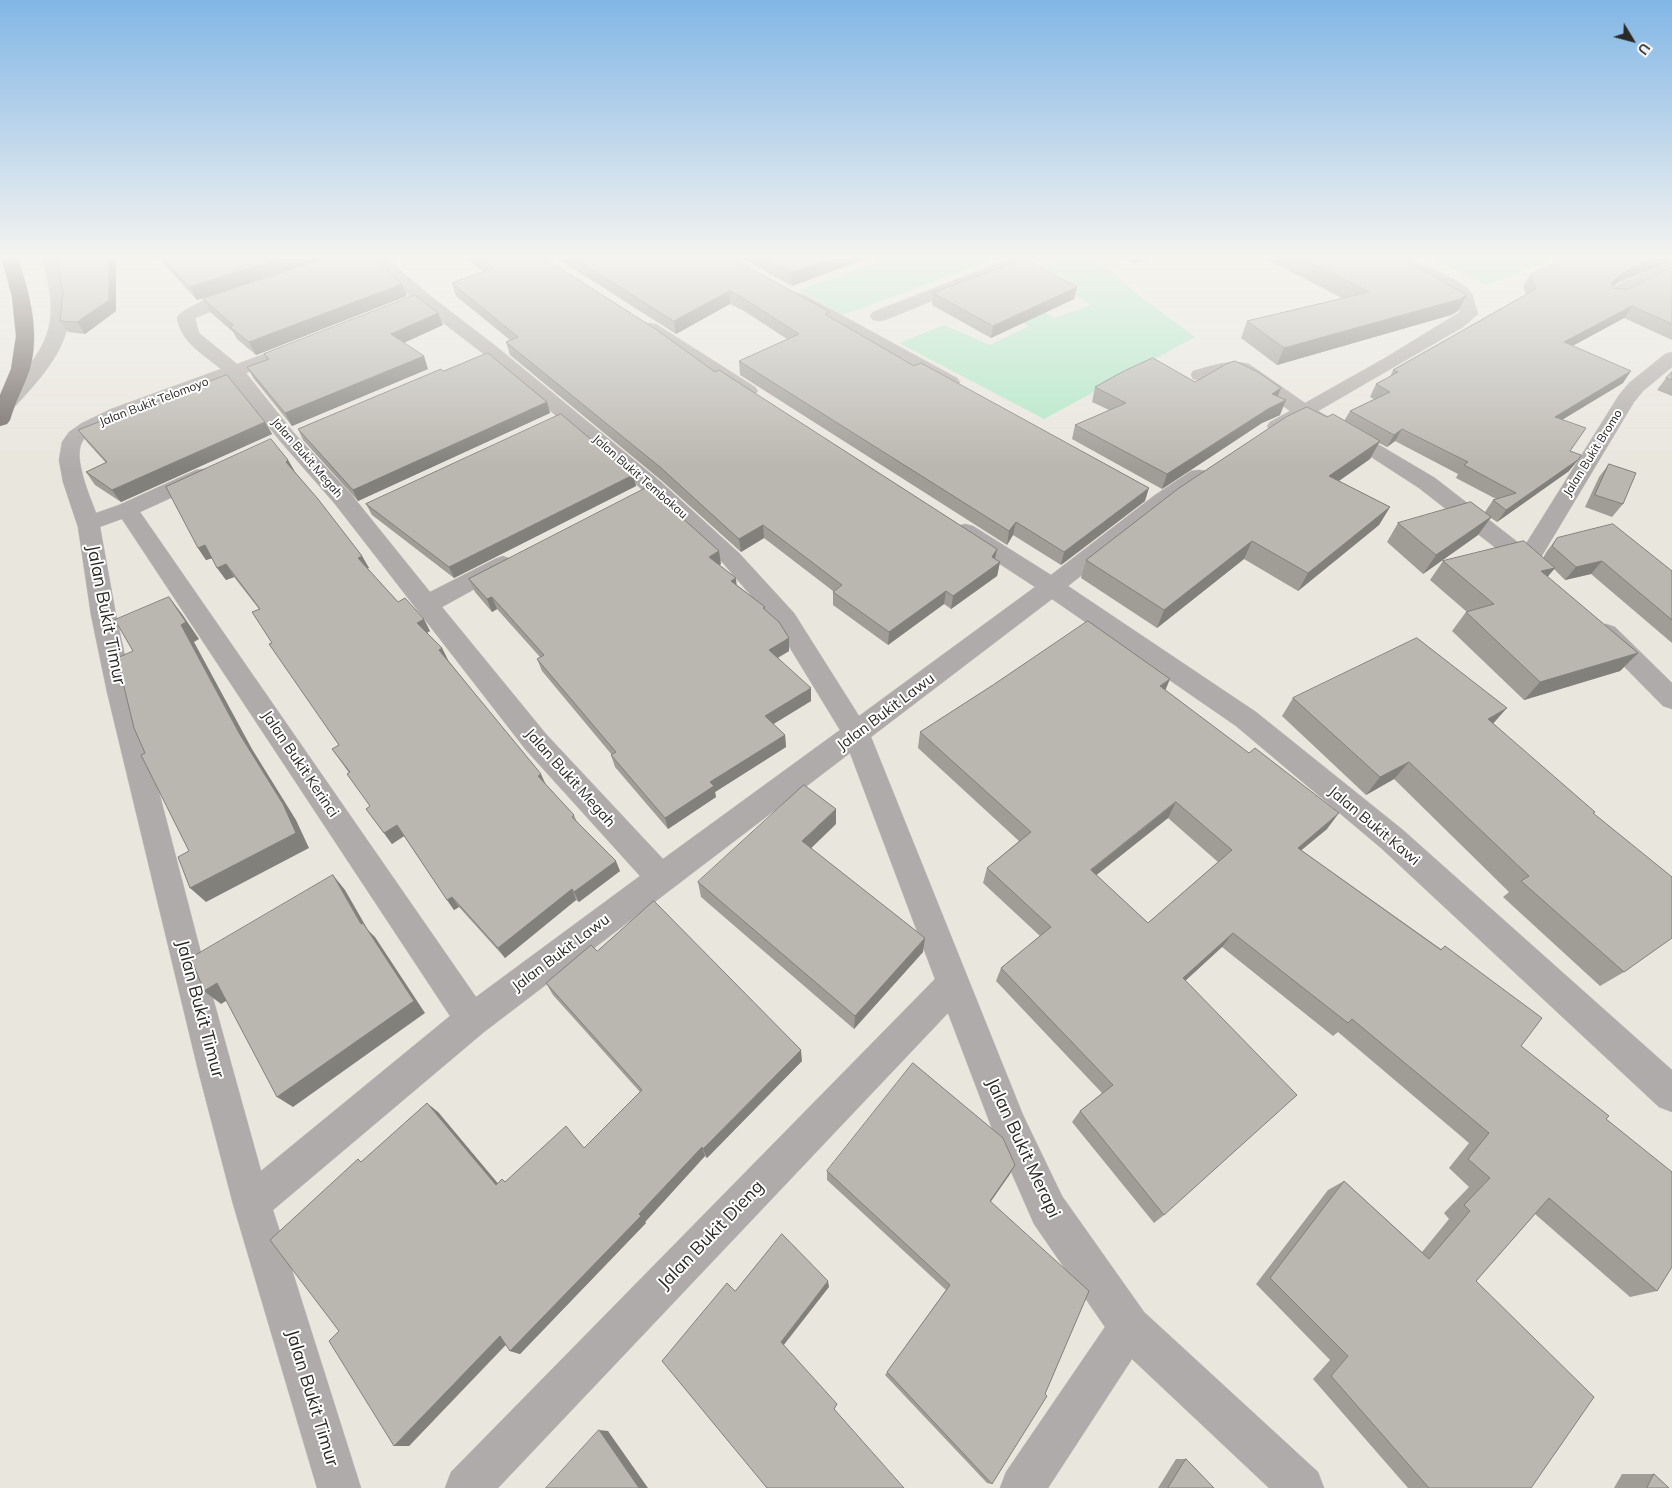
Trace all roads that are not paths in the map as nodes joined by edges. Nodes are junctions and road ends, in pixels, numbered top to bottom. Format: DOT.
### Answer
graph roads {
  1 [pos="25,328"];
  2 [pos="58,328"];
  3 [pos="188,328"];
  4 [pos="447,328"];
  5 [pos="652,328"];
  6 [pos="852,328"];
  7 [pos="1447,328"];
  8 [pos="299,348"];
  9 [pos="1672,358"];
  10 [pos="234,372"];
  11 [pos="1200,375"];
  12 [pos="963,389"];
  13 [pos="761,399"];
  14 [pos="1305,412"];
  15 [pos="1,415"];
  16 [pos="1253,440"];
  17 [pos="1221,462"];
  18 [pos="225,465"];
  19 [pos="127,510"];
  20 [pos="89,523"];
  21 [pos="952,523"];
  22 [pos="523,554"];
  23 [pos="1528,560"];
  24 [pos="1550,580"];
  25 [pos="1052,587"];
  26 [pos="428,604"];
  27 [pos="1593,621"];
  28 [pos="1672,699"];
  29 [pos="856,734"];
  30 [pos="661,878"];
  31 [pos="954,983"];
  32 [pos="472,1020"];
  33 [pos="1672,1094"];
  34 [pos="252,1203"];
  35 [pos="1129,1327"];
  36 [pos="339,1488"];
  37 [pos="467,1488"];
  38 [pos="1022,1488"];
  39 [pos="1302,1488"];
  1 -- 15 [label="highway"];
  2 -- 15 [label="street"];
  3 -- 10 [label="street, Jalan Bukit Megah"];
  4 -- 29 [label="street, Jalan Bukit Tembakau"];
  5 -- 13 [label="street"];
  6 -- 12 [label="street"];
  7 -- 14 [label="street"];
  8 -- 10 [label="street, Jalan Bukit Telomoyo"];
  9 -- 23 [label="street, Jalan Bukit Bromo"];
  10 -- 20 [label="street, Jalan Bukit Telomoyo"];
  10 -- 26 [label="street, Jalan Bukit Megah"];
  11 -- 14 [label="street"];
  14 -- 16 [label="street"];
  14 -- 23 [label="street"];
  17 -- 25 [label="street, Jalan Bukit Lawu"];
  18 -- 19 [label="street"];
  19 -- 20 [label="street"];
  19 -- 32 [label="street, Jalan Bukit Kerinci"];
  20 -- 34 [label="street, Jalan Bukit Timur"];
  21 -- 25 [label="street, Jalan Bukit Kawi"];
  22 -- 26 [label="street"];
  23 -- 24 [label="street"];
  25 -- 29 [label="street, Jalan Bukit Lawu"];
  25 -- 33 [label="street, Jalan Bukit Kawi"];
  26 -- 30 [label="street, Jalan Bukit Megah"];
  27 -- 28 [label="street"];
  29 -- 30 [label="street, Jalan Bukit Lawu"];
  29 -- 31 [label="street, Jalan Bukit Merapi"];
  30 -- 32 [label="street, Jalan Bukit Lawu"];
  31 -- 35 [label="street, Jalan Bukit Merapi"];
  31 -- 37 [label="street, Jalan Bukit Dieng"];
  32 -- 34 [label="street, Jalan Bukit Lawu"];
  34 -- 36 [label="street, Jalan Bukit Timur"];
  35 -- 38 [label="street"];
  35 -- 39 [label="street, Jalan Bukit Merapi"];
}
